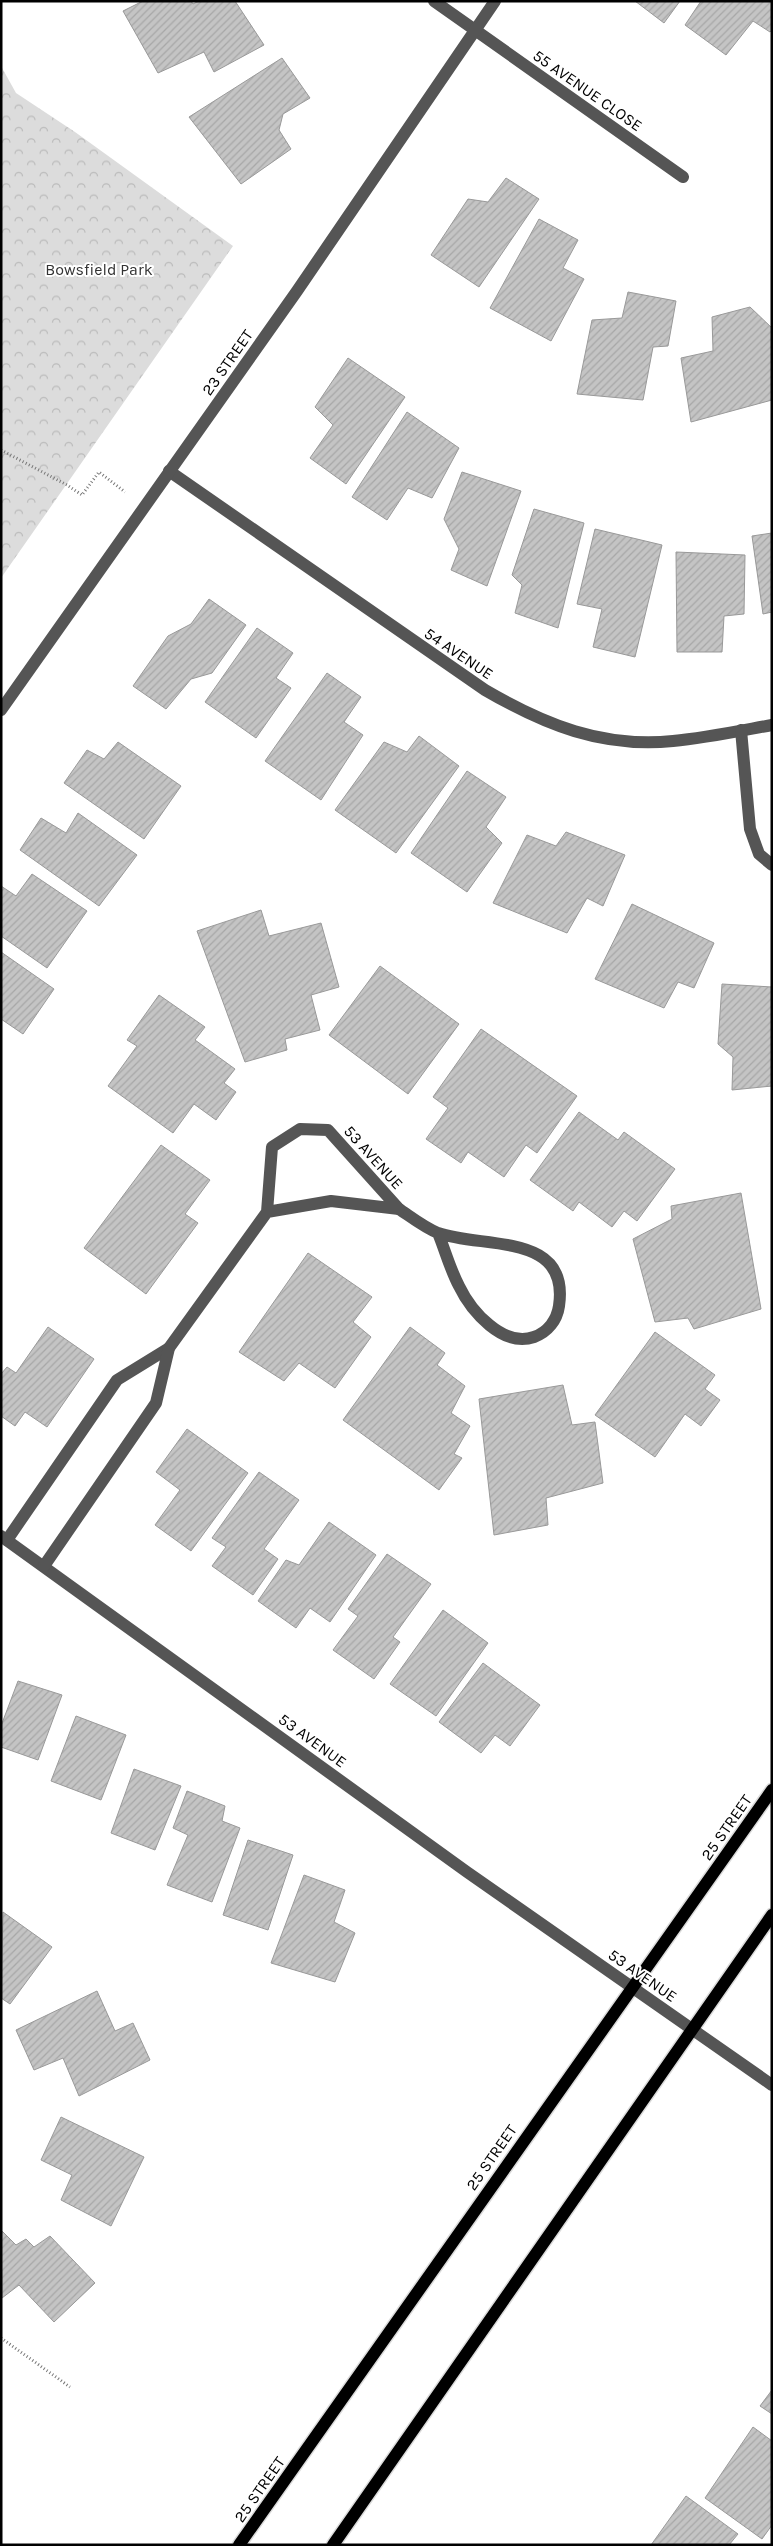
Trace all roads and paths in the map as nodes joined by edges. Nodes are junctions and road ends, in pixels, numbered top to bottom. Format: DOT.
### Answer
graph roads {
  1 [pos="434,1"];
  2 [pos="495,1"];
  3 [pos="475,30"];
  4 [pos="683,177"];
  5 [pos="1,450"];
  6 [pos="169,471"];
  7 [pos="115,484"];
  8 [pos="1,710"];
  9 [pos="772,725"];
  10 [pos="741,730"];
  11 [pos="772,865"];
  12 [pos="399,1209"];
  13 [pos="267,1212"];
  14 [pos="438,1233"];
  15 [pos="169,1348"];
  16 [pos="4,1538"];
  17 [pos="44,1566"];
  18 [pos="772,1790"];
  19 [pos="772,1915"];
  20 [pos="631,1988"];
  21 [pos="691,2028"];
  22 [pos="772,2085"];
  23 [pos="1,2338"];
  24 [pos="70,2387"];
  25 [pos="239,2545"];
  26 [pos="332,2545"];
  1 -- 3 [label="street"];
  2 -- 3 [label="street, 23 STREET"];
  3 -- 4 [label="street, 55 AVENUE CLOSE"];
  3 -- 6 [label="street, 23 STREET"];
  5 -- 7 [label="path"];
  6 -- 8 [label="street, 23 STREET"];
  6 -- 10 [label="street, 54 AVENUE"];
  9 -- 10 [label="street, 54 AVENUE"];
  10 -- 11 [label="street"];
  12 -- 13 [label="street, 53 AVENUE"];
  12 -- 13 [label="street, 53 AVENUE"];
  12 -- 14 [label="street, 53 AVENUE"];
  13 -- 15 [label="street"];
  14 -- 14 [label="street, 53 AVENUE"];
  15 -- 16 [label="street"];
  15 -- 17 [label="street"];
  16 -- 17 [label="street, 53 AVENUE"];
  17 -- 20 [label="street, 53 AVENUE"];
  18 -- 20 [label="main road, 25 STREET"];
  19 -- 21 [label="main road"];
  20 -- 21 [label="street, 53 AVENUE"];
  20 -- 25 [label="main road, 25 STREET"];
  21 -- 22 [label="street, 53 AVENUE"];
  21 -- 26 [label="main road"];
  23 -- 24 [label="path"];
}
